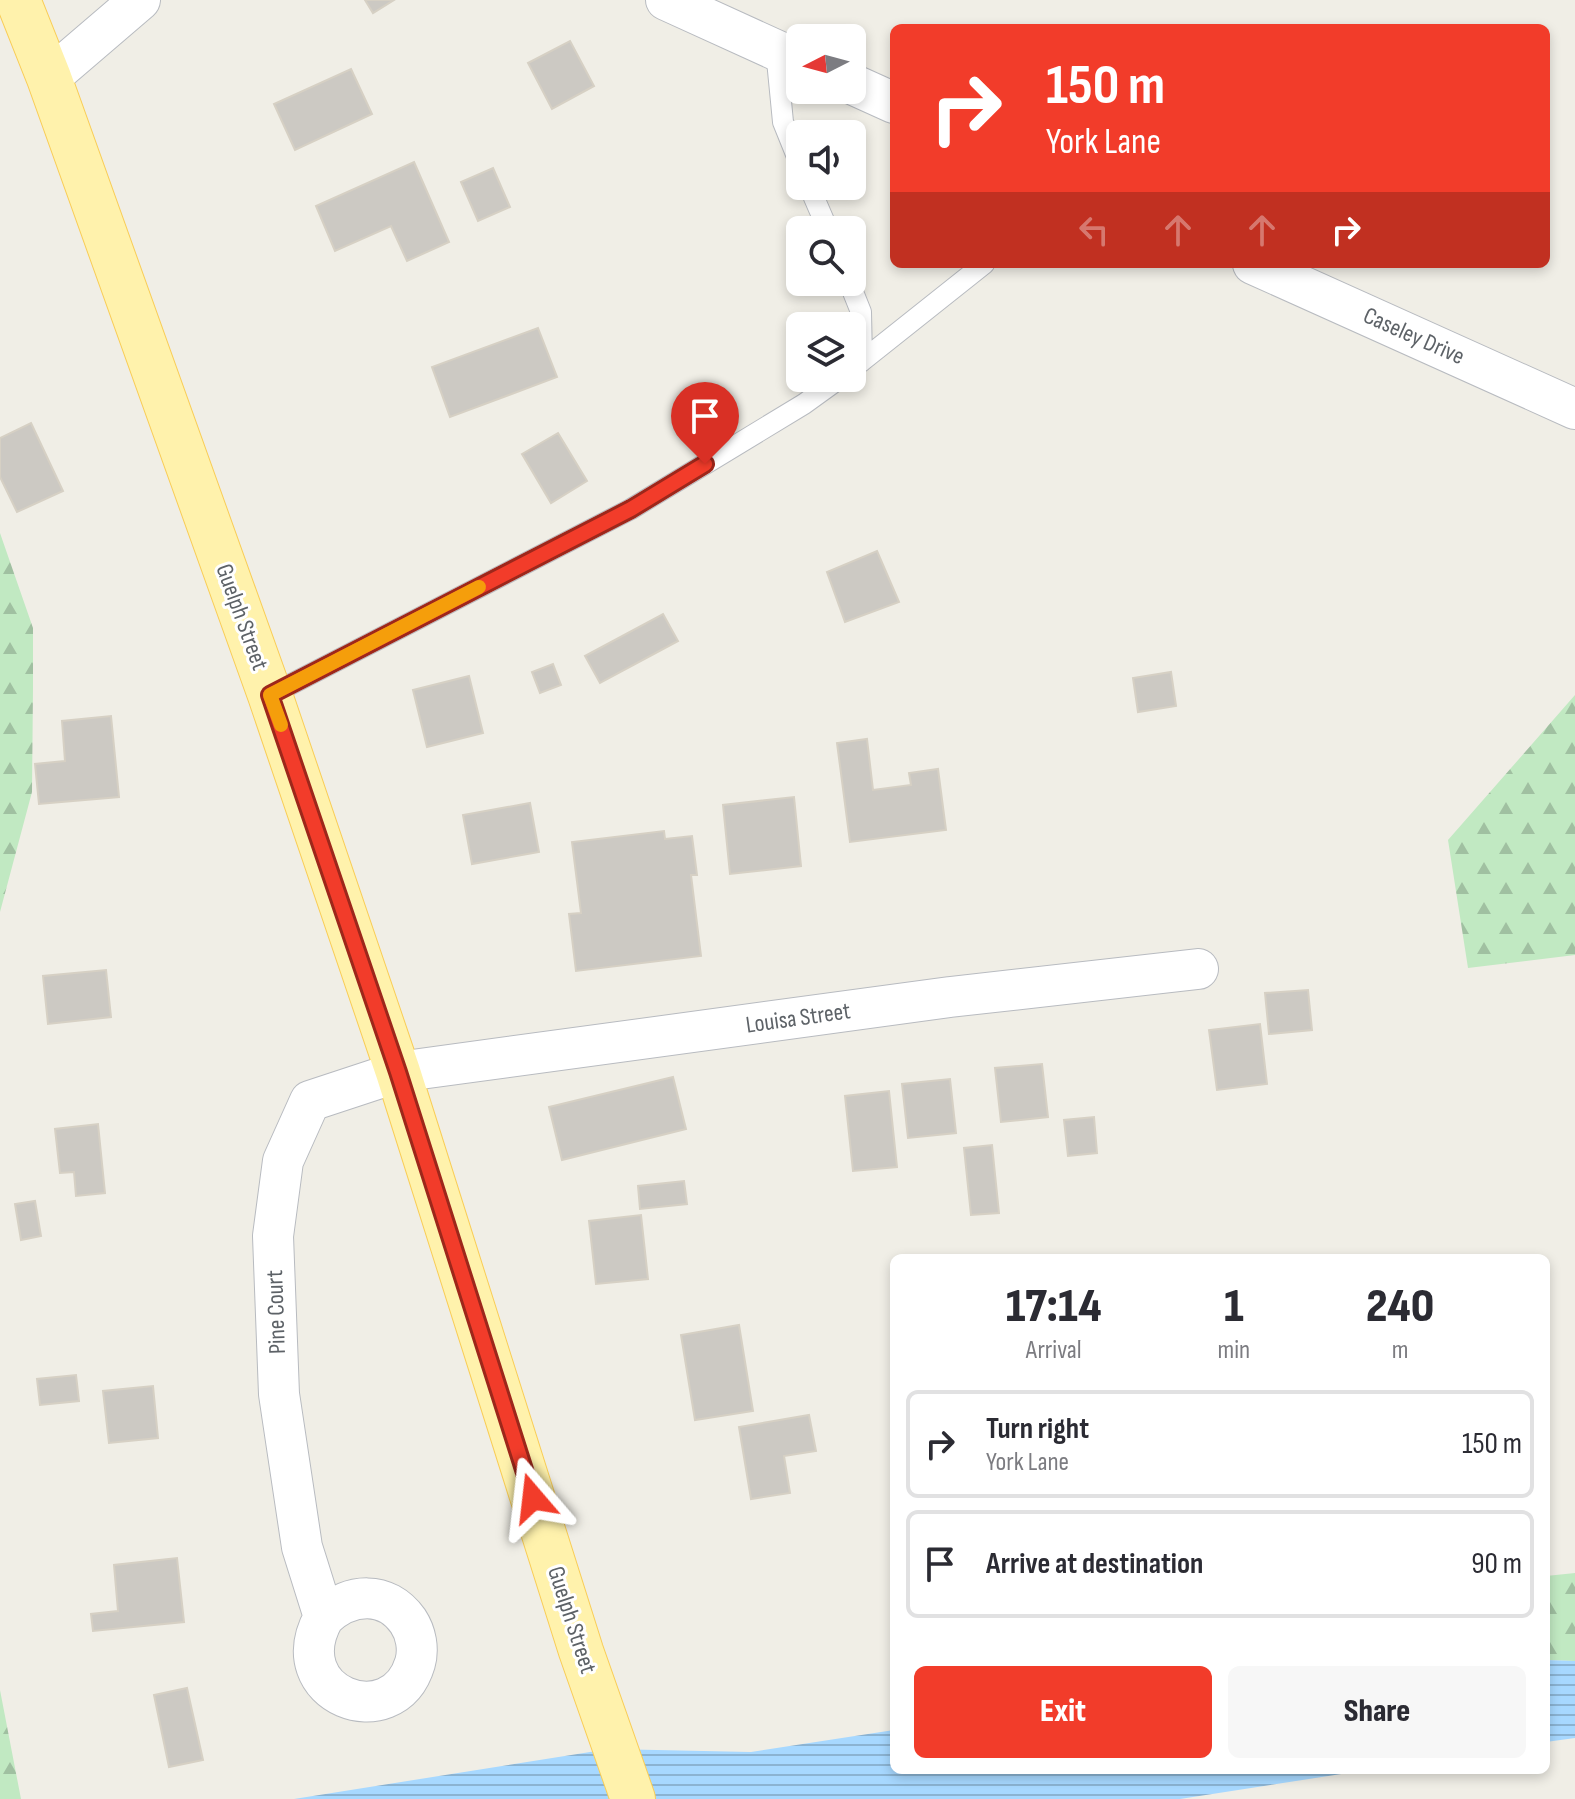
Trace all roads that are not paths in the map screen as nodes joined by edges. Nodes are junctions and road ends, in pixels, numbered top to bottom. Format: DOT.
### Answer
graph roads {
  1 [pos="18,0"];
  2 [pos="140,0"];
  3 [pos="666,0"];
  4 [pos="786,55"];
  5 [pos="49,78"];
  6 [pos="786,82"];
  7 [pos="866,90"];
  8 [pos="890,101"];
  9 [pos="786,129"];
  10 [pos="979,268"];
  11 [pos="1262,268"];
  12 [pos="866,358"];
  13 [pos="821,392"];
  14 [pos="1575,409"];
  15 [pos="270,695"];
  16 [pos="1198,969"];
  17 [pos="398,1072"];
  18 [pos="324,1617"];
  19 [pos="633,1799"];
  1 -- 5 [label="main road, Guelph Street"];
  2 -- 5 [label="street"];
  3 -- 4 [label="street"];
  5 -- 15 [label="main road, Guelph Street"];
  6 -- 9 [label="lane"];
  7 -- 8 [label="street"];
  10 -- 12 [label="lane"];
  11 -- 14 [label="street, Caseley Drive"];
  13 -- 15 [label="lane"];
  15 -- 17 [label="main road, Guelph Street"];
  16 -- 17 [label="street, Louisa Street"];
  17 -- 18 [label="street, Pine Court"];
  17 -- 19 [label="main road, Guelph Street"];
}
